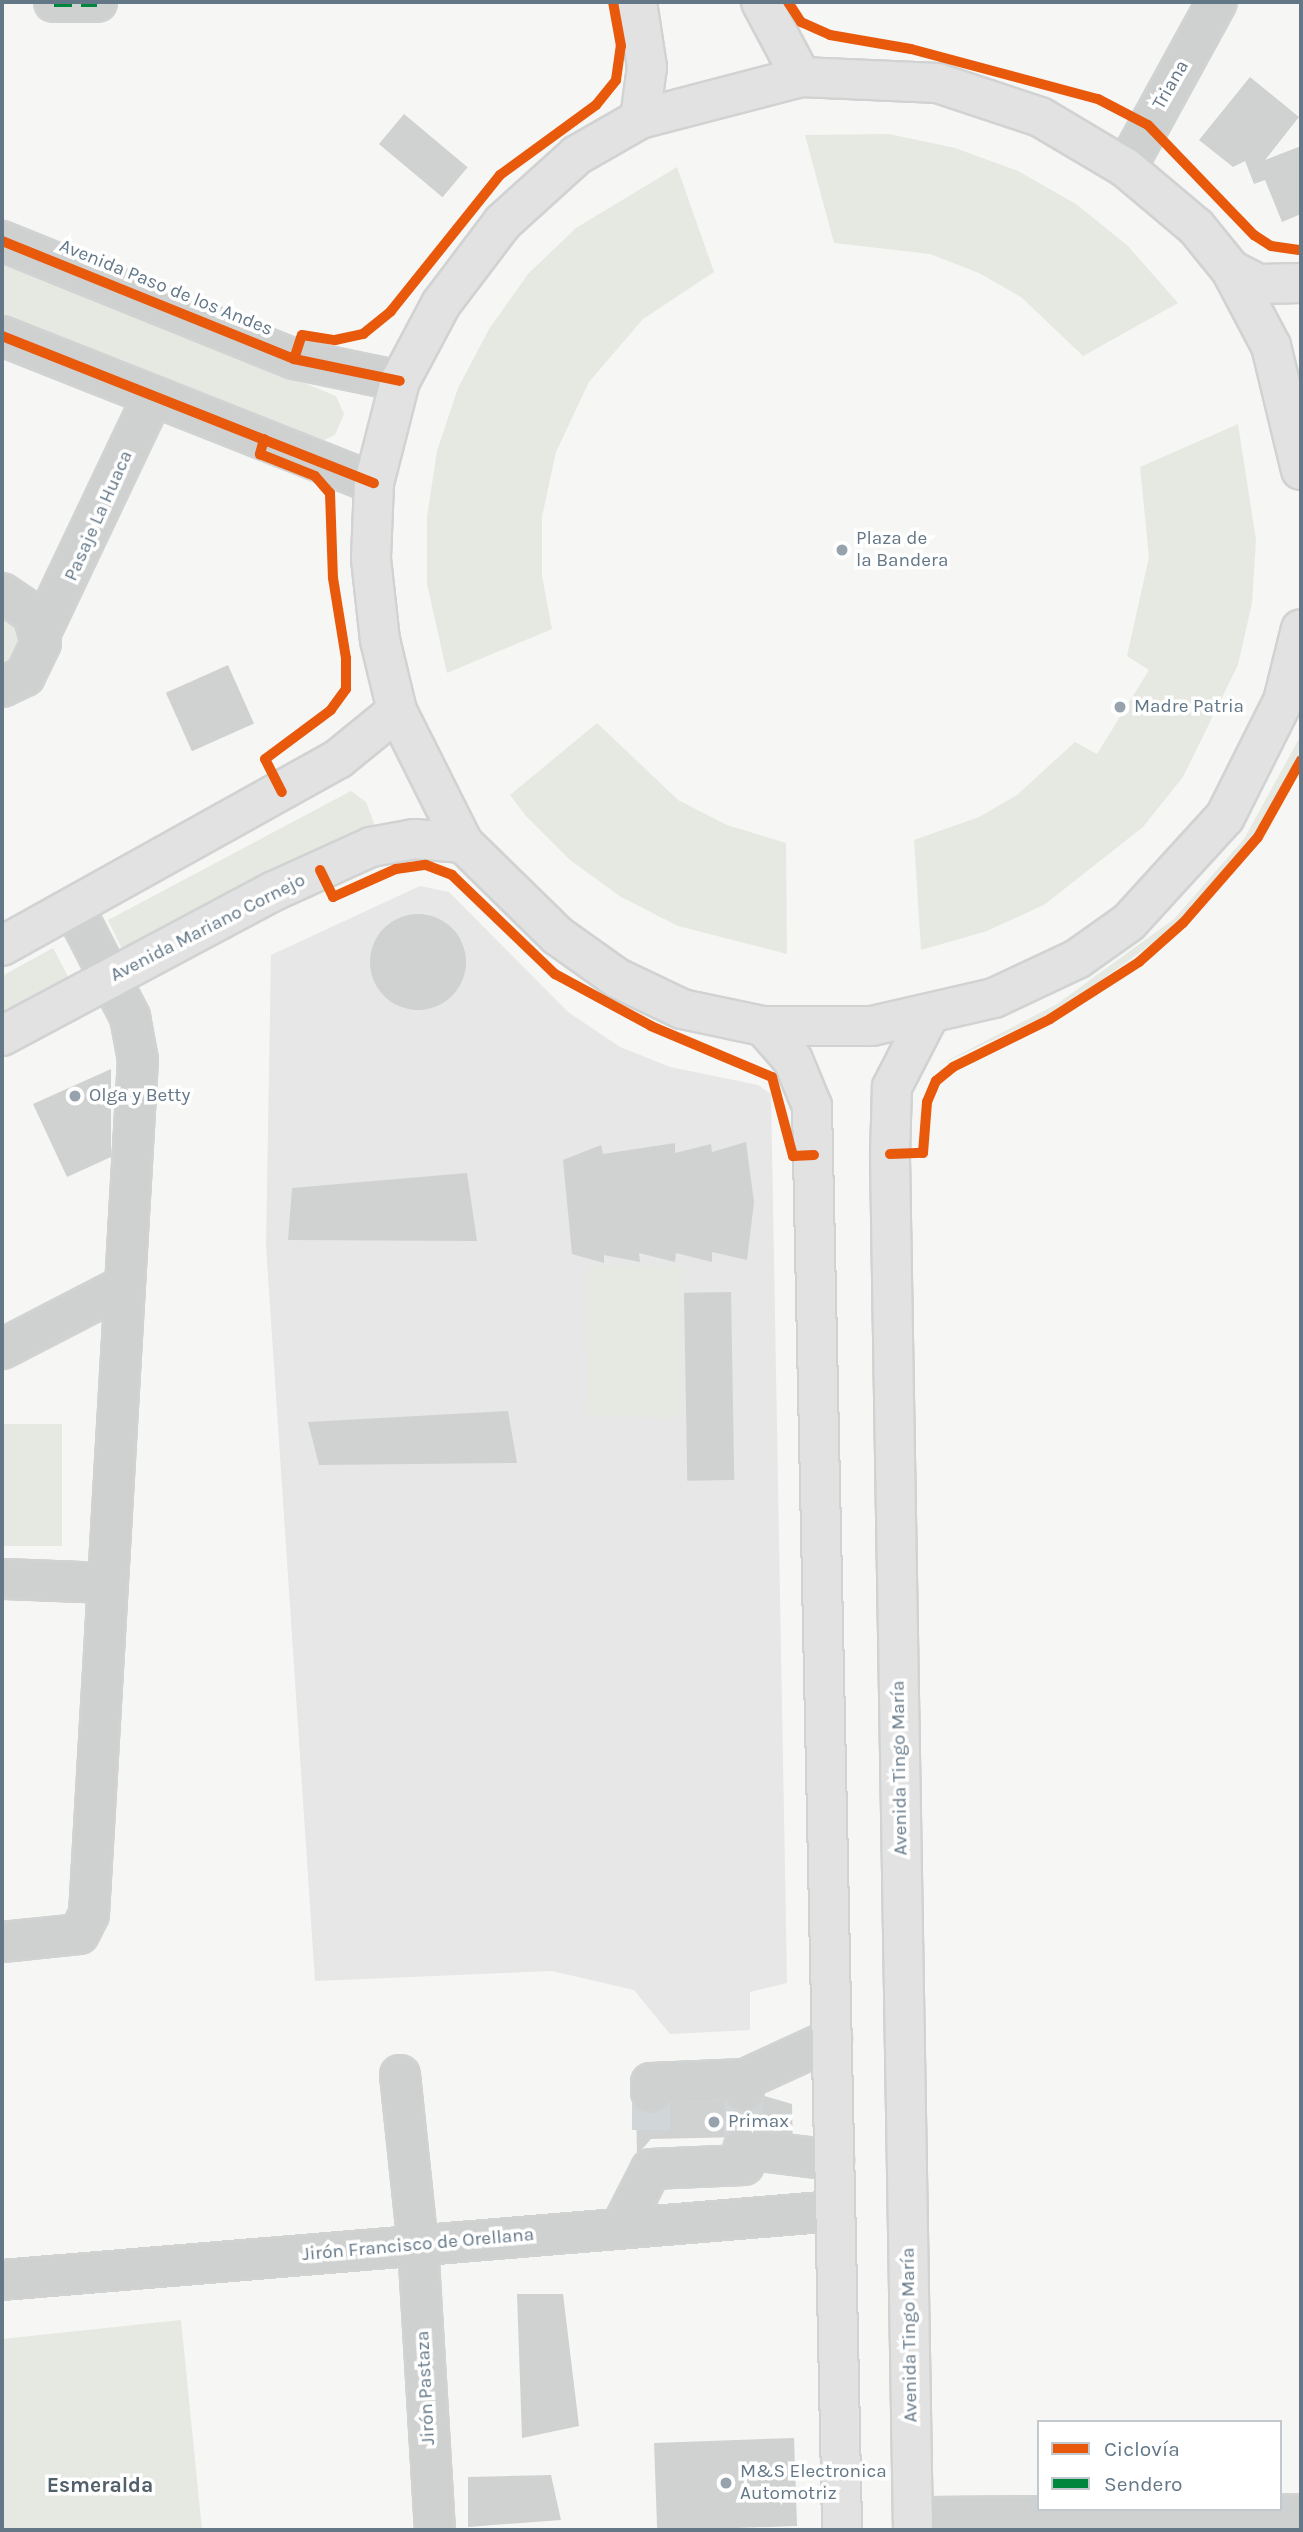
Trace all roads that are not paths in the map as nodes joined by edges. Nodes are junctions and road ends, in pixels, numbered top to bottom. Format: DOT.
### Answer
graph roads {
  1 [pos="54,2"];
  2 [pos="97,2"];
  3 [pos="637,2"];
  4 [pos="761,2"];
  5 [pos="1217,2"];
  6 [pos="801,77"];
  7 [pos="640,120"];
  8 [pos="1126,168"];
  9 [pos="2,241"];
  10 [pos="1231,270"];
  11 [pos="1301,283"];
  12 [pos="2,336"];
  13 [pos="400,381"];
  14 [pos="152,398"];
  15 [pos="1299,446"];
  16 [pos="374,483"];
  17 [pos="2,593"];
  18 [pos="44,617"];
  19 [pos="1301,629"];
  20 [pos="2,687"];
  21 [pos="397,711"];
  22 [pos="463,844"];
  23 [pos="74,908"];
  24 [pos="2,946"];
  25 [pos="111,978"];
  26 [pos="929,1016"];
  27 [pos="763,1026"];
  28 [pos="2,1037"];
  29 [pos="124,1286"];
  30 [pos="2,1349"];
  31 [pos="2,1579"];
  32 [pos="108,1583"];
  33 [pos="2,1942"];
  34 [pos="832,2039"];
  35 [pos="400,2075"];
  36 [pos="651,2092"];
  37 [pos="743,2150"];
  38 [pos="834,2160"];
  39 [pos="835,2211"];
  40 [pos="774,2216"];
  41 [pos="621,2228"];
  42 [pos="418,2245"];
  43 [pos="2,2280"];
  44 [pos="1278,2519"];
  45 [pos="913,2523"];
  46 [pos="435,2530"];
  47 [pos="842,2530"];
  1 -- 2 [label="street"];
  3 -- 7 [label="main road"];
  4 -- 6 [label="main road"];
  5 -- 8 [label="street, Triana"];
  6 -- 7 [label="main road"];
  6 -- 8 [label="main road"];
  7 -- 13 [label="main road"];
  8 -- 10 [label="main road"];
  9 -- 13 [label="street, Avenida Paso de los Andes"];
  10 -- 11 [label="main road"];
  10 -- 15 [label="main road"];
  12 -- 14 [label="street"];
  13 -- 16 [label="main road"];
  14 -- 16 [label="street"];
  14 -- 18 [label="street, Pasaje La Huaca"];
  16 -- 21 [label="main road"];
  17 -- 18 [label="street"];
  18 -- 20 [label="street, Pasaje La Huaca"];
  19 -- 26 [label="main road"];
  21 -- 22 [label="main road"];
  21 -- 23 [label="main road"];
  22 -- 25 [label="main road, Avenida Mariano Cornejo"];
  22 -- 27 [label="main road"];
  23 -- 24 [label="main road"];
  23 -- 25 [label="street"];
  25 -- 28 [label="main road, Avenida Mariano Cornejo"];
  25 -- 29 [label="street"];
  26 -- 27 [label="main road"];
  26 -- 45 [label="main road, Avenida Tingo María"];
  27 -- 34 [label="main road"];
  29 -- 30 [label="street"];
  29 -- 32 [label="street"];
  31 -- 32 [label="street"];
  32 -- 33 [label="street"];
  34 -- 36 [label="street"];
  34 -- 38 [label="main road"];
  35 -- 42 [label="street, Jirón Pastaza"];
  37 -- 38 [label="street"];
  37 -- 40 [label="street"];
  37 -- 41 [label="street"];
  38 -- 39 [label="main road"];
  39 -- 40 [label="street, Jirón Francisco de Orellana"];
  39 -- 47 [label="main road"];
  40 -- 41 [label="street, Jirón Francisco de Orellana"];
  41 -- 42 [label="street, Jirón Francisco de Orellana"];
  42 -- 43 [label="street, Jirón Francisco de Orellana"];
  42 -- 46 [label="street, Jirón Pastaza"];
  44 -- 45 [label="street"];
}
